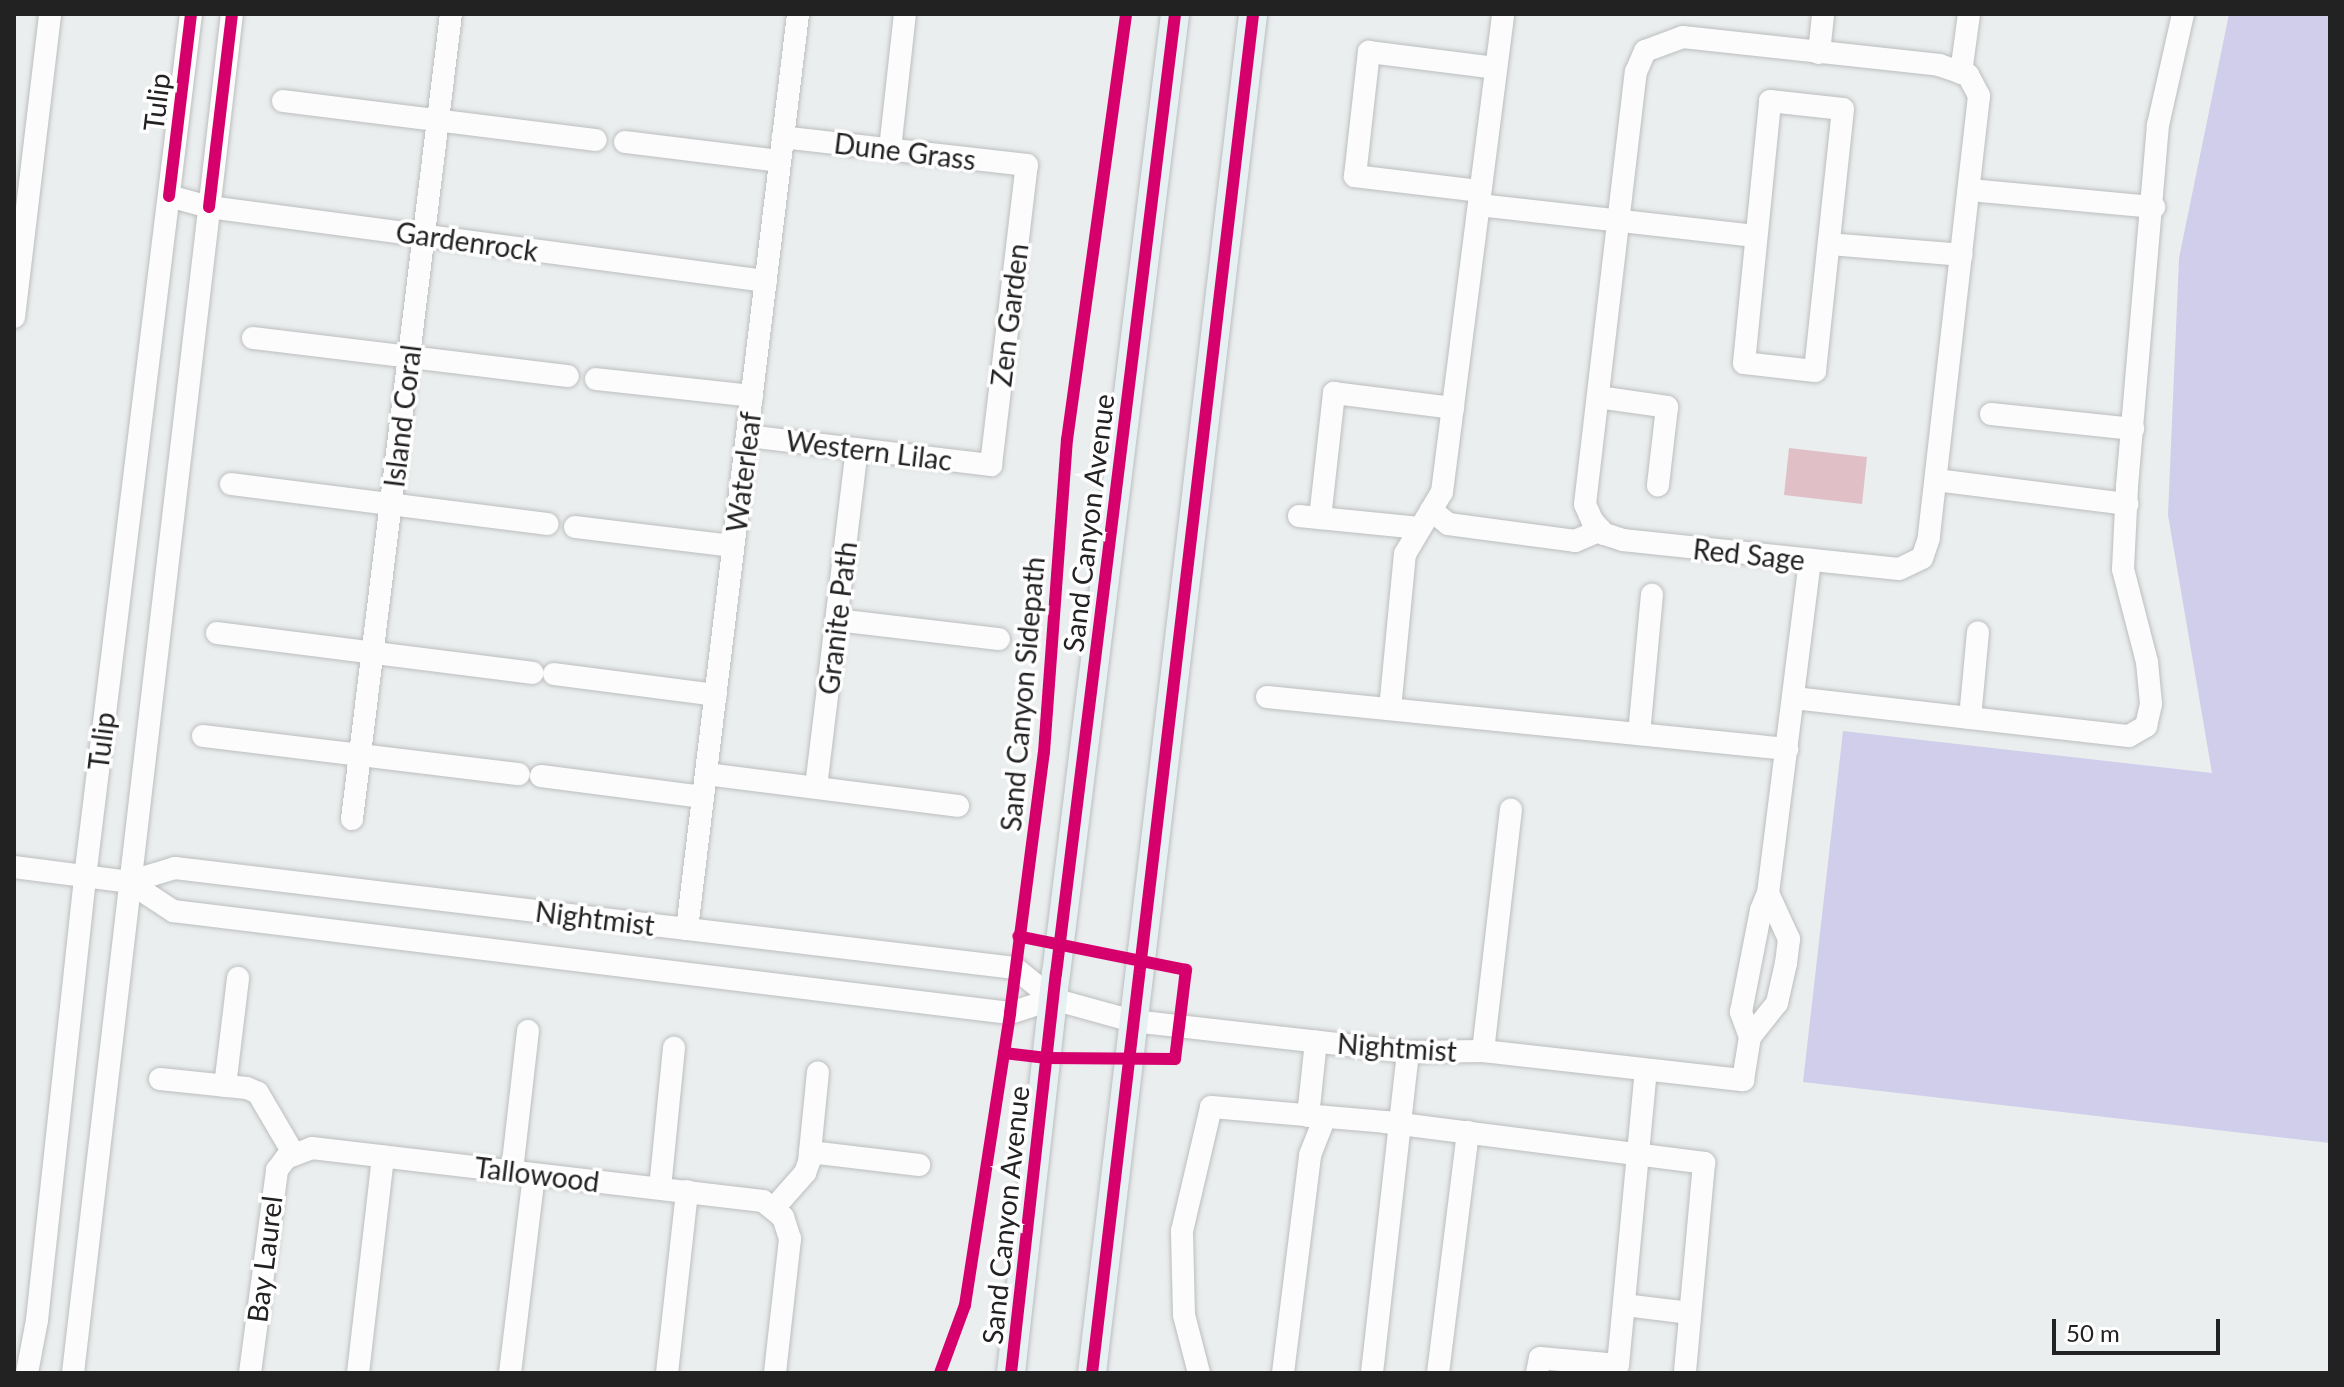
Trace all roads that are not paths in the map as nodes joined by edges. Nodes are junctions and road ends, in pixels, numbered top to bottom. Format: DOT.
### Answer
graph roads {
  1 [pos="50,14"];
  2 [pos="191,14"];
  3 [pos="232,14"];
  4 [pos="451,14"];
  5 [pos="798,14"];
  6 [pos="905,14"];
  7 [pos="1175,14"];
  8 [pos="1253,14"];
  9 [pos="1503,14"];
  10 [pos="1685,14"];
  11 [pos="1823,14"];
  12 [pos="1969,14"];
  13 [pos="2183,14"];
  14 [pos="1683,37"];
  15 [pos="1819,53"];
  16 [pos="1496,68"];
  17 [pos="1961,73"];
  18 [pos="283,101"];
  19 [pos="438,119"];
  20 [pos="783,137"];
  21 [pos="596,140"];
  22 [pos="24,141"];
  23 [pos="625,142"];
  24 [pos="890,149"];
  25 [pos="780,161"];
  26 [pos="1027,165"];
  27 [pos="1970,190"];
  28 [pos="169,196"];
  29 [pos="1479,198"];
  30 [pos="209,207"];
  31 [pos="2154,207"];
  32 [pos="1619,219"];
  33 [pos="424,235"];
  34 [pos="1755,236"];
  35 [pos="1829,244"];
  36 [pos="1962,255"];
  37 [pos="766,281"];
  38 [pos="14,317"];
  39 [pos="253,338"];
  40 [pos="409,356"];
  41 [pos="568,376"];
  42 [pos="596,379"];
  43 [pos="752,396"];
  44 [pos="1598,397"];
  45 [pos="1453,408"];
  46 [pos="1991,414"];
  47 [pos="2133,429"];
  48 [pos="747,436"];
  49 [pos="857,449"];
  50 [pos="991,465"];
  51 [pos="1936,480"];
  52 [pos="231,484"];
  53 [pos="1658,485"];
  54 [pos="2127,504"];
  55 [pos="391,505"];
  56 [pos="1425,519"];
  57 [pos="547,524"];
  58 [pos="575,527"];
  59 [pos="1601,530"];
  60 [pos="733,546"];
  61 [pos="1810,560"];
  62 [pos="1652,595"];
  63 [pos="837,620"];
  64 [pos="1978,632"];
  65 [pos="217,633"];
  66 [pos="999,639"];
  67 [pos="373,653"];
  68 [pos="716,695"];
  69 [pos="1267,697"];
  70 [pos="1794,698"];
  71 [pos="1390,709"];
  72 [pos="1970,718"];
  73 [pos="1639,734"];
  74 [pos="203,736"];
  75 [pos="1787,749"];
  76 [pos="361,752"];
  77 [pos="706,774"];
  78 [pos="816,787"];
  79 [pos="703,797"];
  80 [pos="958,806"];
  81 [pos="1511,810"];
  82 [pos="352,819"];
  83 [pos="14,867"];
  84 [pos="85,877"];
  85 [pos="129,882"];
  86 [pos="1768,893"];
  87 [pos="687,929"];
  88 [pos="238,978"];
  89 [pos="1053,999"];
  90 [pos="1133,1021"];
  91 [pos="528,1031"];
  92 [pos="1750,1037"];
  93 [pos="1316,1041"];
  94 [pos="674,1048"];
  95 [pos="1483,1051"];
  96 [pos="1408,1052"];
  97 [pos="1646,1071"];
  98 [pos="818,1072"];
  99 [pos="160,1079"];
  100 [pos="225,1086"];
  101 [pos="1316,1117"];
  102 [pos="1401,1124"];
  103 [pos="1468,1132"];
  104 [pos="810,1152"];
  105 [pos="293,1153"];
  106 [pos="1638,1153"];
  107 [pos="383,1156"];
  108 [pos="919,1165"];
  109 [pos="523,1173"];
  110 [pos="660,1188"];
  111 [pos="687,1191"];
  112 [pos="776,1210"];
  113 [pos="1624,1305"];
  114 [pos="1690,1313"];
  115 [pos="1617,1369"];
  116 [pos="27,1373"];
  117 [pos="73,1373"];
  118 [pos="250,1373"];
  119 [pos="358,1373"];
  120 [pos="510,1373"];
  121 [pos="667,1373"];
  122 [pos="775,1373"];
  123 [pos="1011,1373"];
  124 [pos="1092,1373"];
  125 [pos="1199,1373"];
  126 [pos="1283,1373"];
  127 [pos="1372,1373"];
  128 [pos="1438,1373"];
  129 [pos="1537,1373"];
  130 [pos="1685,1373"];
  1 -- 22 [label="street"];
  2 -- 28 [label="street, Tulip"];
  3 -- 30 [label="street, Tulip"];
  4 -- 19 [label="street, Island Coral"];
  5 -- 20 [label="street, Waterleaf"];
  6 -- 24 [label="street"];
  7 -- 89 [label="main road, Sand Canyon Avenue"];
  8 -- 90 [label="main road"];
  9 -- 16 [label="street"];
  10 -- 14 [label="street"];
  11 -- 15 [label="street"];
  12 -- 17 [label="street"];
  13 -- 31 [label="street"];
  14 -- 15 [label="street"];
  14 -- 32 [label="street"];
  15 -- 17 [label="street"];
  16 -- 29 [label="street"];
  16 -- 29 [label="street"];
  17 -- 27 [label="street, Red Sage"];
  18 -- 19 [label="street"];
  19 -- 21 [label="street"];
  19 -- 33 [label="street, Island Coral"];
  20 -- 24 [label="street, Dune Grass"];
  20 -- 25 [label="street, Waterleaf"];
  22 -- 38 [label="street"];
  23 -- 25 [label="street"];
  24 -- 26 [label="street, Dune Grass"];
  25 -- 37 [label="street, Waterleaf"];
  26 -- 50 [label="street, Zen Garden"];
  27 -- 31 [label="street"];
  27 -- 36 [label="street, Red Sage"];
  28 -- 30 [label="street, Gardenrock"];
  28 -- 84 [label="street, Tulip"];
  29 -- 32 [label="street"];
  29 -- 45 [label="street"];
  30 -- 33 [label="street, Gardenrock"];
  30 -- 85 [label="street, Tulip"];
  31 -- 47 [label="street"];
  32 -- 34 [label="street"];
  32 -- 44 [label="street"];
  33 -- 37 [label="street, Gardenrock"];
  33 -- 40 [label="street, Island Coral"];
  34 -- 35 [label="street"];
  34 -- 35 [label="street"];
  35 -- 36 [label="street"];
  36 -- 51 [label="street, Red Sage"];
  37 -- 43 [label="street, Waterleaf"];
  39 -- 40 [label="street"];
  40 -- 41 [label="street"];
  40 -- 55 [label="street, Island Coral"];
  42 -- 43 [label="street"];
  43 -- 48 [label="street, Waterleaf"];
  44 -- 53 [label="street"];
  44 -- 59 [label="street"];
  45 -- 56 [label="street"];
  45 -- 56 [label="street"];
  46 -- 47 [label="street"];
  47 -- 54 [label="street"];
  48 -- 49 [label="street, Western Lilac"];
  48 -- 60 [label="street, Waterleaf"];
  49 -- 50 [label="street, Western Lilac"];
  49 -- 63 [label="street, Granite Path"];
  51 -- 54 [label="street"];
  51 -- 61 [label="street, Red Sage"];
  52 -- 55 [label="street"];
  54 -- 72 [label="street"];
  55 -- 57 [label="street"];
  55 -- 67 [label="street, Island Coral"];
  56 -- 59 [label="street"];
  56 -- 71 [label="street"];
  58 -- 60 [label="street"];
  59 -- 61 [label="street, Red Sage"];
  60 -- 68 [label="street, Waterleaf"];
  61 -- 70 [label="street"];
  62 -- 73 [label="street"];
  63 -- 66 [label="street"];
  63 -- 78 [label="street, Granite Path"];
  64 -- 72 [label="street"];
  65 -- 67 [label="street"];
  67 -- 68 [label="street"];
  67 -- 76 [label="street, Island Coral"];
  68 -- 77 [label="street, Waterleaf"];
  69 -- 71 [label="street"];
  70 -- 72 [label="street"];
  70 -- 75 [label="street"];
  71 -- 73 [label="street"];
  73 -- 75 [label="street"];
  74 -- 76 [label="street"];
  75 -- 86 [label="street"];
  76 -- 79 [label="street"];
  76 -- 82 [label="street, Island Coral"];
  77 -- 78 [label="street"];
  77 -- 79 [label="street, Waterleaf"];
  78 -- 80 [label="street"];
  79 -- 87 [label="street, Waterleaf"];
  81 -- 95 [label="street"];
  83 -- 84 [label="street, Nightmist"];
  84 -- 85 [label="street, Nightmist"];
  84 -- 116 [label="street, Tulip"];
  85 -- 87 [label="street, Nightmist"];
  85 -- 89 [label="street, Nightmist"];
  85 -- 117 [label="street, Tulip"];
  86 -- 92 [label="street"];
  86 -- 92 [label="street"];
  87 -- 89 [label="street, Nightmist"];
  88 -- 100 [label="street"];
  89 -- 90 [label="street, Nightmist"];
  89 -- 123 [label="main road, Sand Canyon Avenue"];
  90 -- 93 [label="street, Nightmist"];
  90 -- 124 [label="main road"];
  91 -- 109 [label="street"];
  92 -- 97 [label="street, Nightmist"];
  93 -- 96 [label="street, Nightmist"];
  93 -- 101 [label="street"];
  94 -- 110 [label="street"];
  95 -- 96 [label="street, Nightmist"];
  95 -- 97 [label="street, Nightmist"];
  96 -- 102 [label="street"];
  97 -- 106 [label="street"];
  98 -- 104 [label="street"];
  99 -- 100 [label="street"];
  100 -- 105 [label="street"];
  101 -- 102 [label="street"];
  101 -- 125 [label="street"];
  101 -- 126 [label="street"];
  102 -- 103 [label="street"];
  102 -- 127 [label="street"];
  103 -- 106 [label="street"];
  103 -- 128 [label="street"];
  104 -- 108 [label="street"];
  104 -- 112 [label="street"];
  105 -- 107 [label="street, Tallowood"];
  105 -- 118 [label="street, Bay Laurel"];
  106 -- 113 [label="street"];
  106 -- 114 [label="street"];
  107 -- 109 [label="street, Tallowood"];
  107 -- 119 [label="street"];
  109 -- 110 [label="street, Tallowood"];
  109 -- 120 [label="street"];
  110 -- 111 [label="street, Tallowood"];
  111 -- 112 [label="street, Tallowood"];
  111 -- 121 [label="street"];
  112 -- 122 [label="street"];
  113 -- 114 [label="street"];
  113 -- 115 [label="street"];
  114 -- 130 [label="street"];
  115 -- 129 [label="street"];
}
